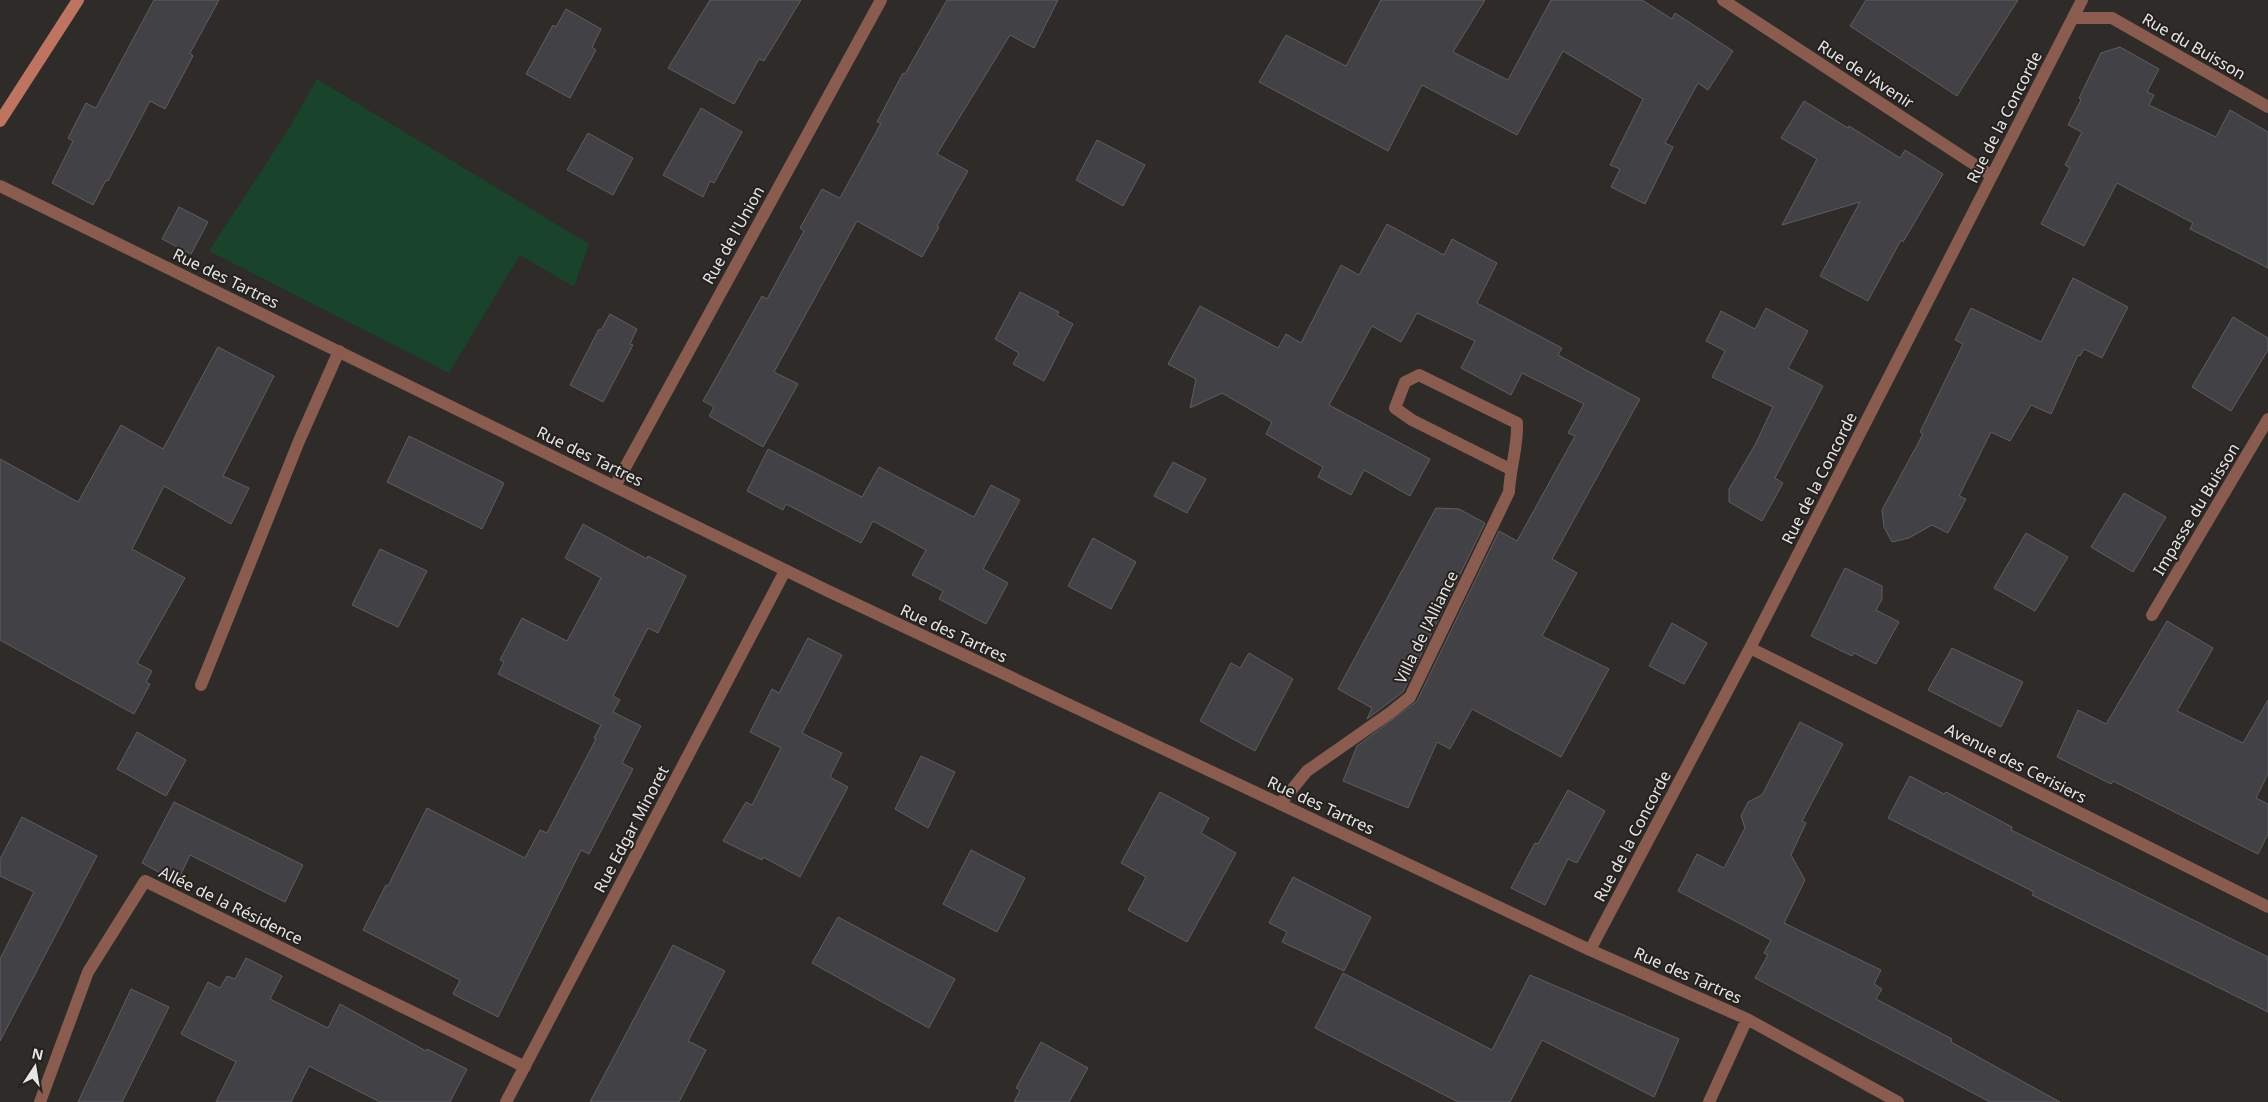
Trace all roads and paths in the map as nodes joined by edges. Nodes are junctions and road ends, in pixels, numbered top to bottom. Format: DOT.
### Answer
graph roads {
  1 [pos="78,0"];
  2 [pos="881,0"];
  3 [pos="1722,0"];
  4 [pos="2082,0"];
  5 [pos="2073,18"];
  6 [pos="2268,107"];
  7 [pos="0,121"];
  8 [pos="1992,176"];
  9 [pos="0,186"];
  10 [pos="339,352"];
  11 [pos="2268,419"];
  12 [pos="1510,469"];
  13 [pos="615,486"];
  14 [pos="785,571"];
  15 [pos="2152,615"];
  16 [pos="1750,648"];
  17 [pos="201,686"];
  18 [pos="1280,804"];
  19 [pos="2268,907"];
  20 [pos="1590,950"];
  21 [pos="1747,1019"];
  22 [pos="525,1067"];
  23 [pos="40,1102"];
  24 [pos="506,1102"];
  25 [pos="1709,1102"];
  26 [pos="1898,1102"];
  1 -- 7 [label="street"];
  2 -- 13 [label="street, Rue de l'Union"];
  3 -- 8 [label="street, Rue de l'Avenir"];
  4 -- 5 [label="street, Rue de la Concorde"];
  5 -- 6 [label="street, Rue du Buisson"];
  5 -- 8 [label="street, Rue de la Concorde"];
  8 -- 16 [label="street, Rue de la Concorde"];
  9 -- 10 [label="street, Rue des Tartres"];
  10 -- 13 [label="street, Rue des Tartres"];
  10 -- 17 [label="street"];
  11 -- 15 [label="street, Impasse du Buisson"];
  12 -- 12 [label="street, Villa de l'Alliance"];
  12 -- 18 [label="street, Villa de l'Alliance"];
  13 -- 14 [label="street, Rue des Tartres"];
  14 -- 18 [label="street, Rue des Tartres"];
  14 -- 22 [label="street, Rue Edgar Minoret"];
  16 -- 19 [label="street, Avenue des Cerisiers"];
  16 -- 20 [label="street, Rue de la Concorde"];
  18 -- 20 [label="street, Rue des Tartres"];
  20 -- 21 [label="street, Rue des Tartres"];
  21 -- 25 [label="street"];
  21 -- 26 [label="street, Rue des Tartres"];
  22 -- 23 [label="street, Allée de la Résidence"];
  22 -- 24 [label="street, Rue Edgar Minoret"];
}
